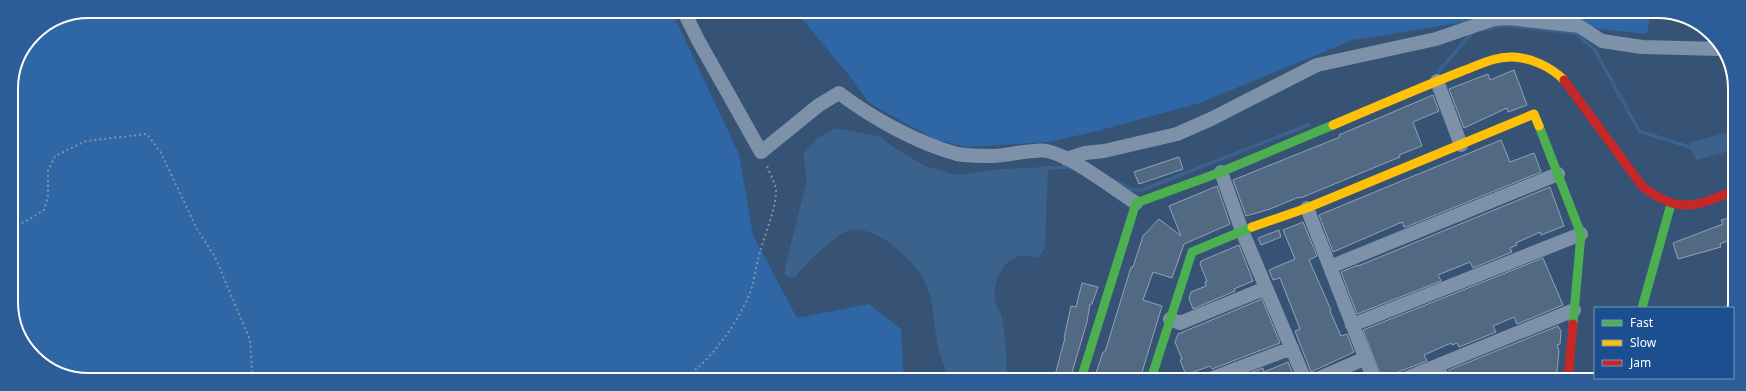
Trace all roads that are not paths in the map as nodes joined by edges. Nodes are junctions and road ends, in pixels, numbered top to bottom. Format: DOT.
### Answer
graph roads {
  1 [pos="687,18"];
  2 [pos="1510,18"];
  3 [pos="1510,18"];
  4 [pos="1714,48"];
  5 [pos="1437,81"];
  6 [pos="1461,145"];
  7 [pos="1067,159"];
  8 [pos="1221,172"];
  9 [pos="1558,174"];
  10 [pos="1728,193"];
  11 [pos="1136,203"];
  12 [pos="1671,204"];
  13 [pos="1306,208"];
  14 [pos="1242,231"];
  15 [pos="1581,234"];
  16 [pos="1330,267"];
  17 [pos="1266,288"];
  18 [pos="1642,307"];
  19 [pos="1574,310"];
  20 [pos="1170,319"];
  21 [pos="1352,325"];
  22 [pos="1292,348"];
  23 [pos="1366,358"];
  24 [pos="1438,366"];
  25 [pos="1083,373"];
  26 [pos="1153,373"];
  27 [pos="1228,373"];
  28 [pos="1302,373"];
  29 [pos="1331,373"];
  30 [pos="1371,373"];
  31 [pos="1420,373"];
  32 [pos="1440,373"];
  33 [pos="1569,373"];
  1 -- 7 [label="street"];
  2 -- 7 [label="street"];
  3 -- 4 [label="street"];
  5 -- 6 [label="street"];
  5 -- 8 [label="street"];
  5 -- 12 [label="street"];
  6 -- 9 [label="street"];
  6 -- 13 [label="street"];
  7 -- 11 [label="street"];
  8 -- 11 [label="street"];
  8 -- 14 [label="street"];
  9 -- 15 [label="street"];
  9 -- 16 [label="street"];
  10 -- 12 [label="street"];
  11 -- 25 [label="street"];
  12 -- 18 [label="street"];
  13 -- 14 [label="street"];
  13 -- 16 [label="street"];
  14 -- 17 [label="street"];
  14 -- 20 [label="street"];
  15 -- 19 [label="street"];
  15 -- 21 [label="street"];
  16 -- 21 [label="street"];
  17 -- 20 [label="street"];
  17 -- 22 [label="street"];
  19 -- 24 [label="street"];
  19 -- 33 [label="street"];
  20 -- 26 [label="street"];
  21 -- 23 [label="street"];
  22 -- 27 [label="street"];
  22 -- 28 [label="street"];
  23 -- 29 [label="street"];
  23 -- 30 [label="street"];
  24 -- 31 [label="street"];
  24 -- 32 [label="street"];
}
